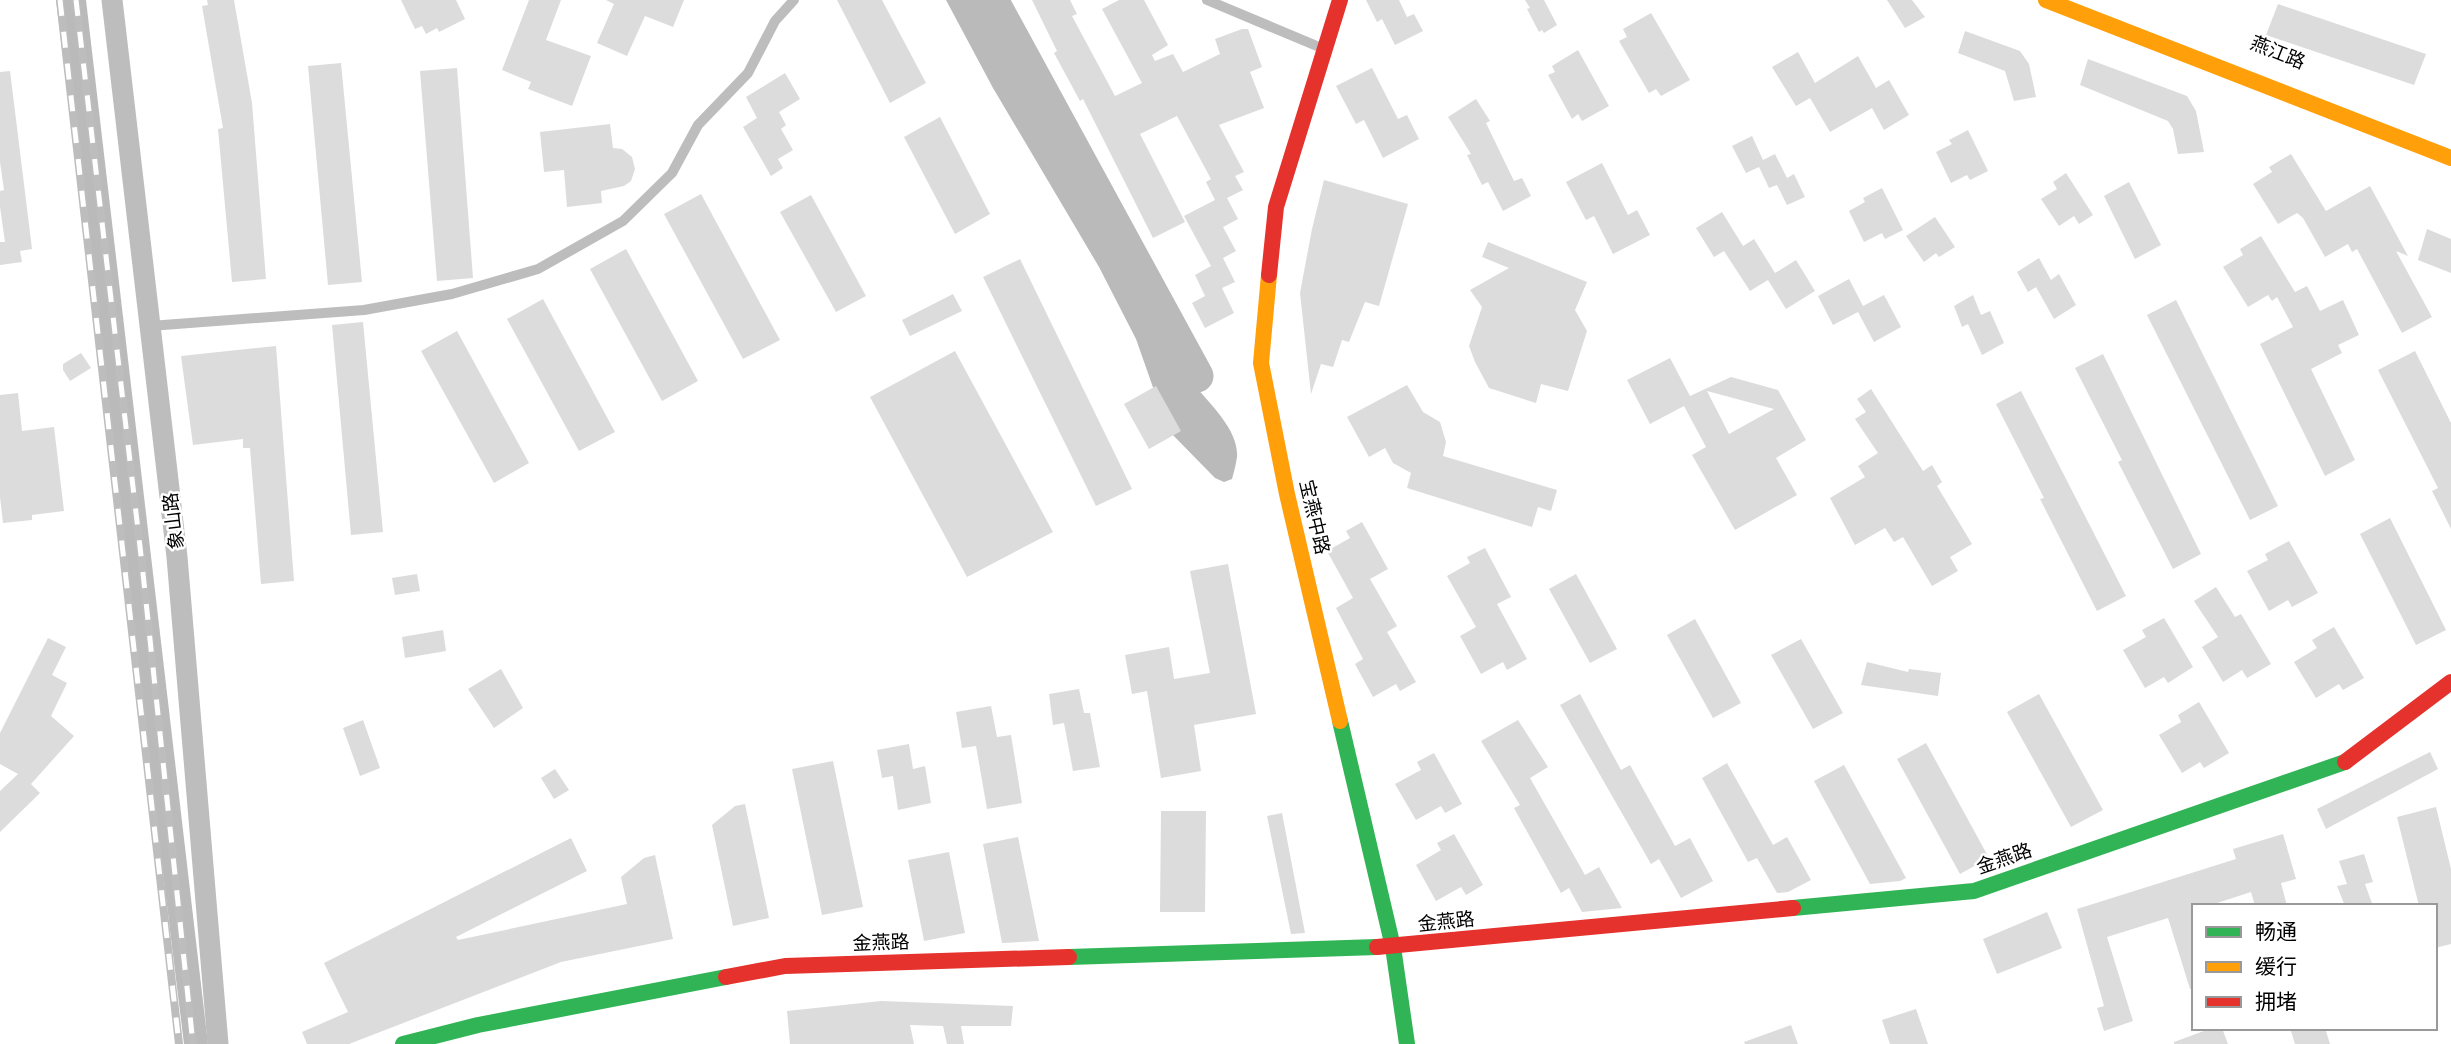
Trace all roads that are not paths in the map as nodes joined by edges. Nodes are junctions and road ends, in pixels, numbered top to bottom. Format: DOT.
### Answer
graph roads {
  1 [pos="112,0"];
  2 [pos="794,0"];
  3 [pos="1207,0"];
  4 [pos="1340,0"];
  5 [pos="2046,0"];
  6 [pos="2090,0"];
  7 [pos="1324,49"];
  8 [pos="2451,143"];
  9 [pos="2451,158"];
  10 [pos="150,326"];
  11 [pos="2451,682"];
  12 [pos="1393,947"];
  13 [pos="218,1044"];
  14 [pos="403,1044"];
  15 [pos="1408,1044"];
  1 -- 10 [label="street, 象山路"];
  2 -- 10 [label="lane"];
  3 -- 7 [label="lane"];
  4 -- 7 [label="street, 宝燕中路"];
  5 -- 9 [label="street"];
  6 -- 8 [label="street, 燕江路"];
  7 -- 12 [label="street, 宝燕中路"];
  10 -- 13 [label="street, 象山路"];
  11 -- 12 [label="street, 金燕路"];
  12 -- 14 [label="street, 金燕路"];
  12 -- 15 [label="street, 宝燕中路"];
}
